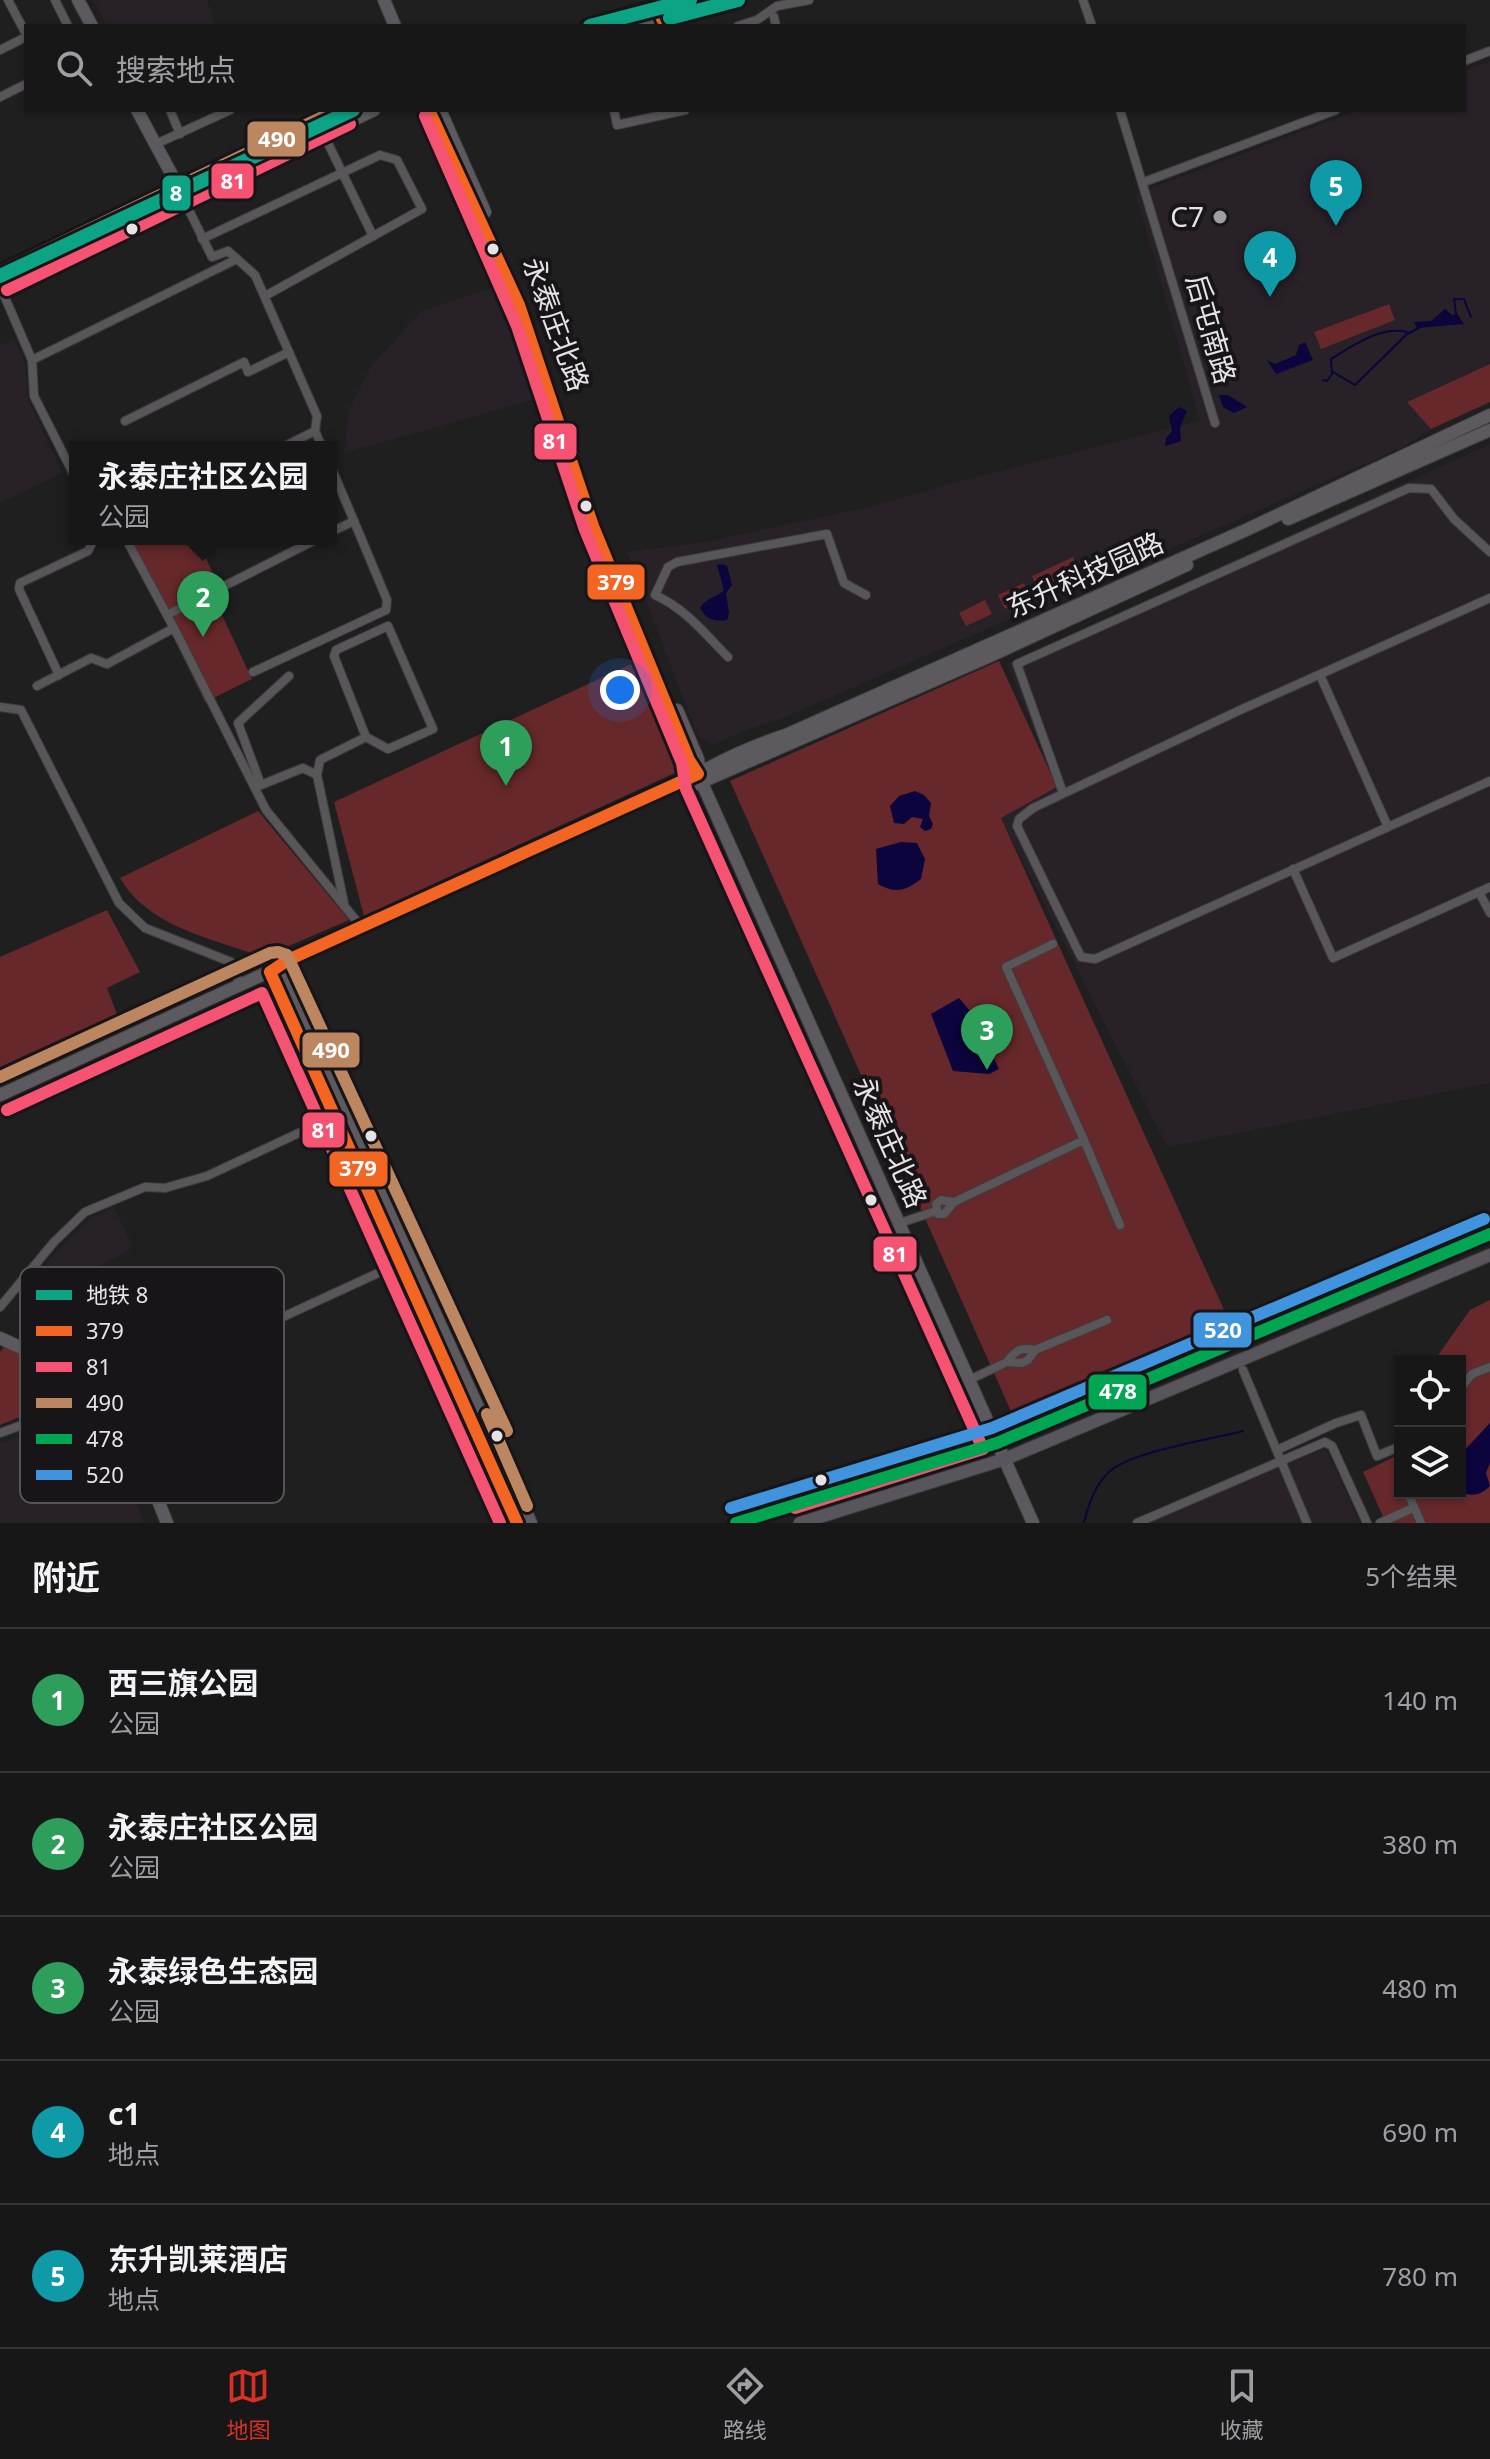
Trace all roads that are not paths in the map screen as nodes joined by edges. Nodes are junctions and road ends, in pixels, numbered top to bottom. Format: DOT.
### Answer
graph roads {
  1 [pos="8,0"];
  2 [pos="55,0"];
  3 [pos="78,0"];
  4 [pos="384,0"];
  5 [pos="681,0"];
  6 [pos="730,0"];
  7 [pos="809,0"];
  8 [pos="1083,0"];
  9 [pos="67,24"];
  10 [pos="91,24"];
  11 [pos="394,24"];
  12 [pos="595,24"];
  13 [pos="646,24"];
  14 [pos="746,24"];
  15 [pos="1091,24"];
  16 [pos="24,32"];
  17 [pos="24,37"];
  18 [pos="0,50"];
  19 [pos="1490,51"];
  20 [pos="1466,60"];
  21 [pos="24,85"];
  22 [pos="0,97"];
  23 [pos="138,112"];
  24 [pos="171,112"];
  25 [pos="226,112"];
  26 [pos="339,112"];
  27 [pos="370,112"];
  28 [pos="430,112"];
  29 [pos="441,112"];
  30 [pos="614,112"];
  31 [pos="1121,112"];
  32 [pos="1331,112"];
  33 [pos="658,113"];
  34 [pos="323,133"];
  35 [pos="180,134"];
  36 [pos="156,144"];
  37 [pos="341,172"];
  38 [pos="1144,182"];
  39 [pos="182,194"];
  40 [pos="373,236"];
  41 [pos="202,239"];
  42 [pos="237,259"];
  43 [pos="0,276"];
  44 [pos="0,289"];
  45 [pos="265,296"];
  46 [pos="289,352"];
  47 [pos="32,360"];
  48 [pos="1490,415"];
  49 [pos="125,421"];
  50 [pos="1215,423"];
  51 [pos="1490,430"];
  52 [pos="315,431"];
  53 [pos="295,441"];
  54 [pos="319,441"];
  55 [pos="69,465"];
  56 [pos="337,481"];
  57 [pos="354,521"];
  58 [pos="337,529"];
  59 [pos="91,545"];
  60 [pos="129,545"];
  61 [pos="305,545"];
  62 [pos="1490,552"];
  63 [pos="866,595"];
  64 [pos="1490,598"];
  65 [pos="175,630"];
  66 [pos="728,657"];
  67 [pos="253,672"];
  68 [pos="59,675"];
  69 [pos="1320,675"];
  70 [pos="289,676"];
  71 [pos="37,686"];
  72 [pos="0,707"];
  73 [pos="366,737"];
  74 [pos="317,775"];
  75 [pos="700,776"];
  76 [pos="1490,781"];
  77 [pos="1063,793"];
  78 [pos="1388,827"];
  79 [pos="1293,869"];
  80 [pos="1490,887"];
  81 [pos="1479,892"];
  82 [pos="1490,913"];
  83 [pos="1053,944"];
  84 [pos="274,970"];
  85 [pos="240,985"];
  86 [pos="0,1095"];
  87 [pos="335,1116"];
  88 [pos="1084,1140"];
  89 [pos="900,1223"];
  90 [pos="1120,1225"];
  91 [pos="1490,1234"];
  92 [pos="1490,1255"];
  93 [pos="402,1262"];
  94 [pos="33,1267"];
  95 [pos="20,1283"];
  96 [pos="0,1307"];
  97 [pos="284,1316"];
  98 [pos="1107,1320"];
  99 [pos="0,1338"];
  100 [pos="20,1348"];
  101 [pos="1490,1367"];
  102 [pos="1243,1370"];
  103 [pos="969,1380"];
  104 [pos="1466,1382"];
  105 [pos="20,1426"];
  106 [pos="0,1433"];
  107 [pos="997,1443"];
  108 [pos="1394,1449"];
  109 [pos="1277,1450"];
  110 [pos="1005,1459"];
  111 [pos="1281,1461"];
  112 [pos="1410,1499"];
  113 [pos="158,1503"];
  114 [pos="1413,1508"];
  115 [pos="167,1523"];
  116 [pos="517,1523"];
  117 [pos="531,1523"];
  118 [pos="736,1523"];
  119 [pos="800,1523"];
  120 [pos="1033,1523"];
  121 [pos="1137,1523"];
  122 [pos="1307,1523"];
  123 [pos="1367,1523"];
  124 [pos="1380,1523"];
  125 [pos="1421,1523"];
  1 -- 16 [label="street"];
  2 -- 9 [label="street"];
  3 -- 10 [label="street"];
  4 -- 11 [label="street"];
  5 -- 12 [label="street"];
  6 -- 13 [label="street"];
  7 -- 14 [label="street"];
  8 -- 15 [label="street"];
  17 -- 18 [label="street"];
  19 -- 20 [label="street"];
  21 -- 22 [label="street"];
  23 -- 36 [label="street"];
  24 -- 35 [label="street"];
  25 -- 35 [label="street"];
  26 -- 39 [label="street"];
  27 -- 34 [label="street"];
  28 -- 75 [label="street, 永泰庄北路"];
  29 -- 75 [label="street, 永泰庄北路"];
  30 -- 33 [label="street"];
  31 -- 38 [label="street, 后屯南路"];
  32 -- 38 [label="street"];
  34 -- 37 [label="street"];
  34 -- 39 [label="street"];
  35 -- 36 [label="street"];
  36 -- 39 [label="street"];
  37 -- 40 [label="street"];
  37 -- 40 [label="street"];
  37 -- 41 [label="street"];
  38 -- 50 [label="street, 后屯南路"];
  39 -- 41 [label="street"];
  39 -- 43 [label="street"];
  39 -- 44 [label="street"];
  40 -- 45 [label="street"];
  41 -- 42 [label="street"];
  42 -- 45 [label="street"];
  42 -- 47 [label="street"];
  44 -- 47 [label="street"];
  45 -- 46 [label="street"];
  46 -- 49 [label="street"];
  46 -- 52 [label="street"];
  47 -- 55 [label="street"];
  48 -- 75 [label="street, 东升科技园路"];
  51 -- 75 [label="street, 东升科技园路"];
  52 -- 53 [label="street"];
  52 -- 54 [label="street"];
  56 -- 57 [label="street"];
  57 -- 58 [label="street"];
  57 -- 67 [label="street"];
  59 -- 68 [label="street"];
  60 -- 65 [label="street"];
  61 -- 65 [label="street"];
  62 -- 77 [label="street"];
  63 -- 66 [label="street"];
  64 -- 69 [label="street"];
  65 -- 68 [label="street"];
  65 -- 74 [label="street"];
  68 -- 71 [label="street"];
  69 -- 77 [label="street"];
  69 -- 78 [label="street"];
  70 -- 74 [label="street"];
  72 -- 85 [label="street"];
  73 -- 73 [label="street"];
  73 -- 74 [label="street"];
  75 -- 84 [label="street"];
  75 -- 89 [label="street, 永泰庄北路"];
  76 -- 78 [label="street"];
  77 -- 79 [label="street"];
  78 -- 79 [label="street"];
  79 -- 81 [label="street"];
  80 -- 81 [label="street"];
  81 -- 82 [label="street"];
  83 -- 88 [label="street"];
  84 -- 85 [label="street"];
  84 -- 87 [label="street"];
  84 -- 117 [label="street"];
  85 -- 86 [label="street"];
  87 -- 93 [label="street"];
  87 -- 94 [label="street"];
  88 -- 89 [label="street"];
  88 -- 90 [label="street"];
  89 -- 103 [label="street, 永泰庄北路"];
  91 -- 107 [label="main road"];
  92 -- 110 [label="main road"];
  93 -- 97 [label="street"];
  93 -- 116 [label="street"];
  95 -- 96 [label="street"];
  98 -- 103 [label="street"];
  99 -- 100 [label="street"];
  101 -- 104 [label="street"];
  102 -- 109 [label="street"];
  103 -- 107 [label="street, 永泰庄北路"];
  105 -- 106 [label="street"];
  107 -- 110 [label="street, 永泰庄北路"];
  107 -- 118 [label="main road"];
  108 -- 109 [label="street"];
  109 -- 111 [label="street"];
  110 -- 119 [label="main road"];
  110 -- 120 [label="street, 永泰庄北路"];
  111 -- 121 [label="street"];
  111 -- 122 [label="street"];
  111 -- 123 [label="street"];
  112 -- 114 [label="street"];
  113 -- 115 [label="street"];
  114 -- 124 [label="street"];
  114 -- 125 [label="street"];
}
